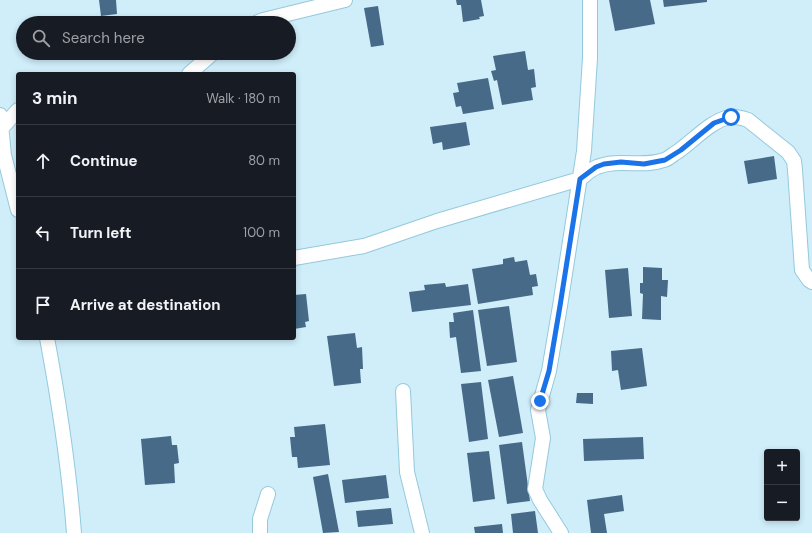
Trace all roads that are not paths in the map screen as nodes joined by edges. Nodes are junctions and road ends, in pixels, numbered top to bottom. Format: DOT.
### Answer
graph roads {
  1 [pos="345,0"];
  2 [pos="590,0"];
  3 [pos="279,16"];
  4 [pos="205,60"];
  5 [pos="191,72"];
  6 [pos="16,112"];
  7 [pos="0,115"];
  8 [pos="2,129"];
  9 [pos="2,155"];
  10 [pos="580,179"];
  11 [pos="16,203"];
  12 [pos="296,258"];
  13 [pos="812,282"];
  14 [pos="47,340"];
  15 [pos="403,391"];
  16 [pos="268,494"];
  17 [pos="74,533"];
  18 [pos="260,533"];
  19 [pos="422,533"];
  20 [pos="561,533"];
  1 -- 3 [label="street"];
  2 -- 10 [label="street"];
  4 -- 5 [label="street"];
  6 -- 8 [label="street"];
  7 -- 8 [label="street"];
  8 -- 9 [label="street"];
  9 -- 11 [label="street"];
  10 -- 12 [label="street"];
  10 -- 13 [label="street"];
  10 -- 20 [label="street"];
  14 -- 17 [label="street"];
  15 -- 19 [label="street"];
  16 -- 18 [label="street"];
}
